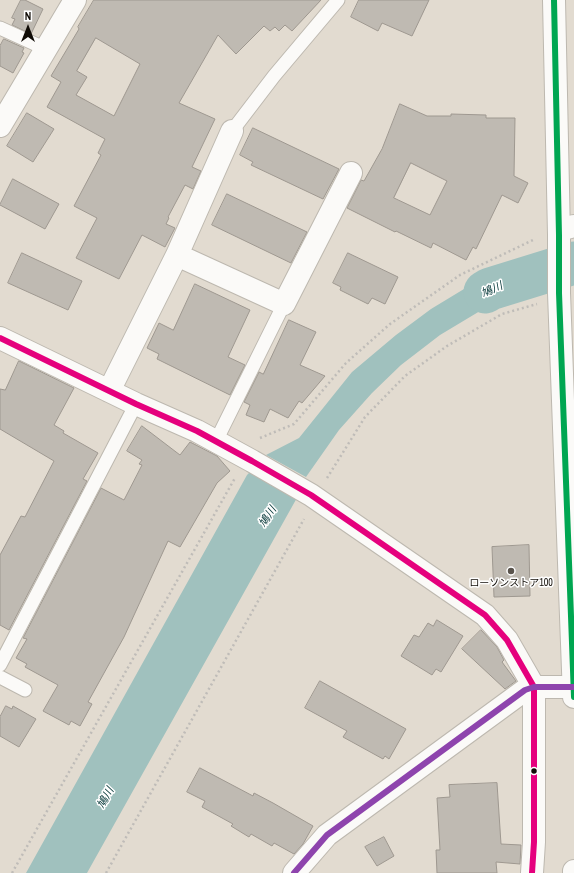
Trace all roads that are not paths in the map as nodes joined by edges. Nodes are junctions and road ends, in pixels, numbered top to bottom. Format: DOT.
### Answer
graph roads {
  1 [pos="75,0"];
  2 [pos="338,0"];
  3 [pos="554,0"];
  4 [pos="0,28"];
  5 [pos="46,49"];
  6 [pos="0,126"];
  7 [pos="232,131"];
  8 [pos="351,173"];
  9 [pos="564,230"];
  10 [pos="177,255"];
  11 [pos="284,304"];
  12 [pos="0,338"];
  13 [pos="109,391"];
  14 [pos="136,404"];
  15 [pos="569,417"];
  16 [pos="216,441"];
  17 [pos="0,665"];
  18 [pos="0,677"];
  19 [pos="534,687"];
  20 [pos="574,687"];
  21 [pos="25,690"];
  22 [pos="574,697"];
  23 [pos="294,873"];
  24 [pos="532,873"];
  1 -- 5 [label="street"];
  2 -- 7 [label="lane"];
  3 -- 9 [label="street"];
  4 -- 5 [label="lane"];
  5 -- 6 [label="street"];
  7 -- 10 [label="street"];
  8 -- 11 [label="street"];
  9 -- 15 [label="street"];
  10 -- 11 [label="street"];
  10 -- 13 [label="street"];
  11 -- 16 [label="lane"];
  12 -- 13 [label="street"];
  13 -- 14 [label="street"];
  14 -- 16 [label="street"];
  14 -- 17 [label="lane"];
  15 -- 20 [label="street"];
  16 -- 19 [label="street"];
  18 -- 21 [label="lane"];
  19 -- 20 [label="street"];
  19 -- 23 [label="street"];
  19 -- 24 [label="street"];
  20 -- 22 [label="street"];
}
